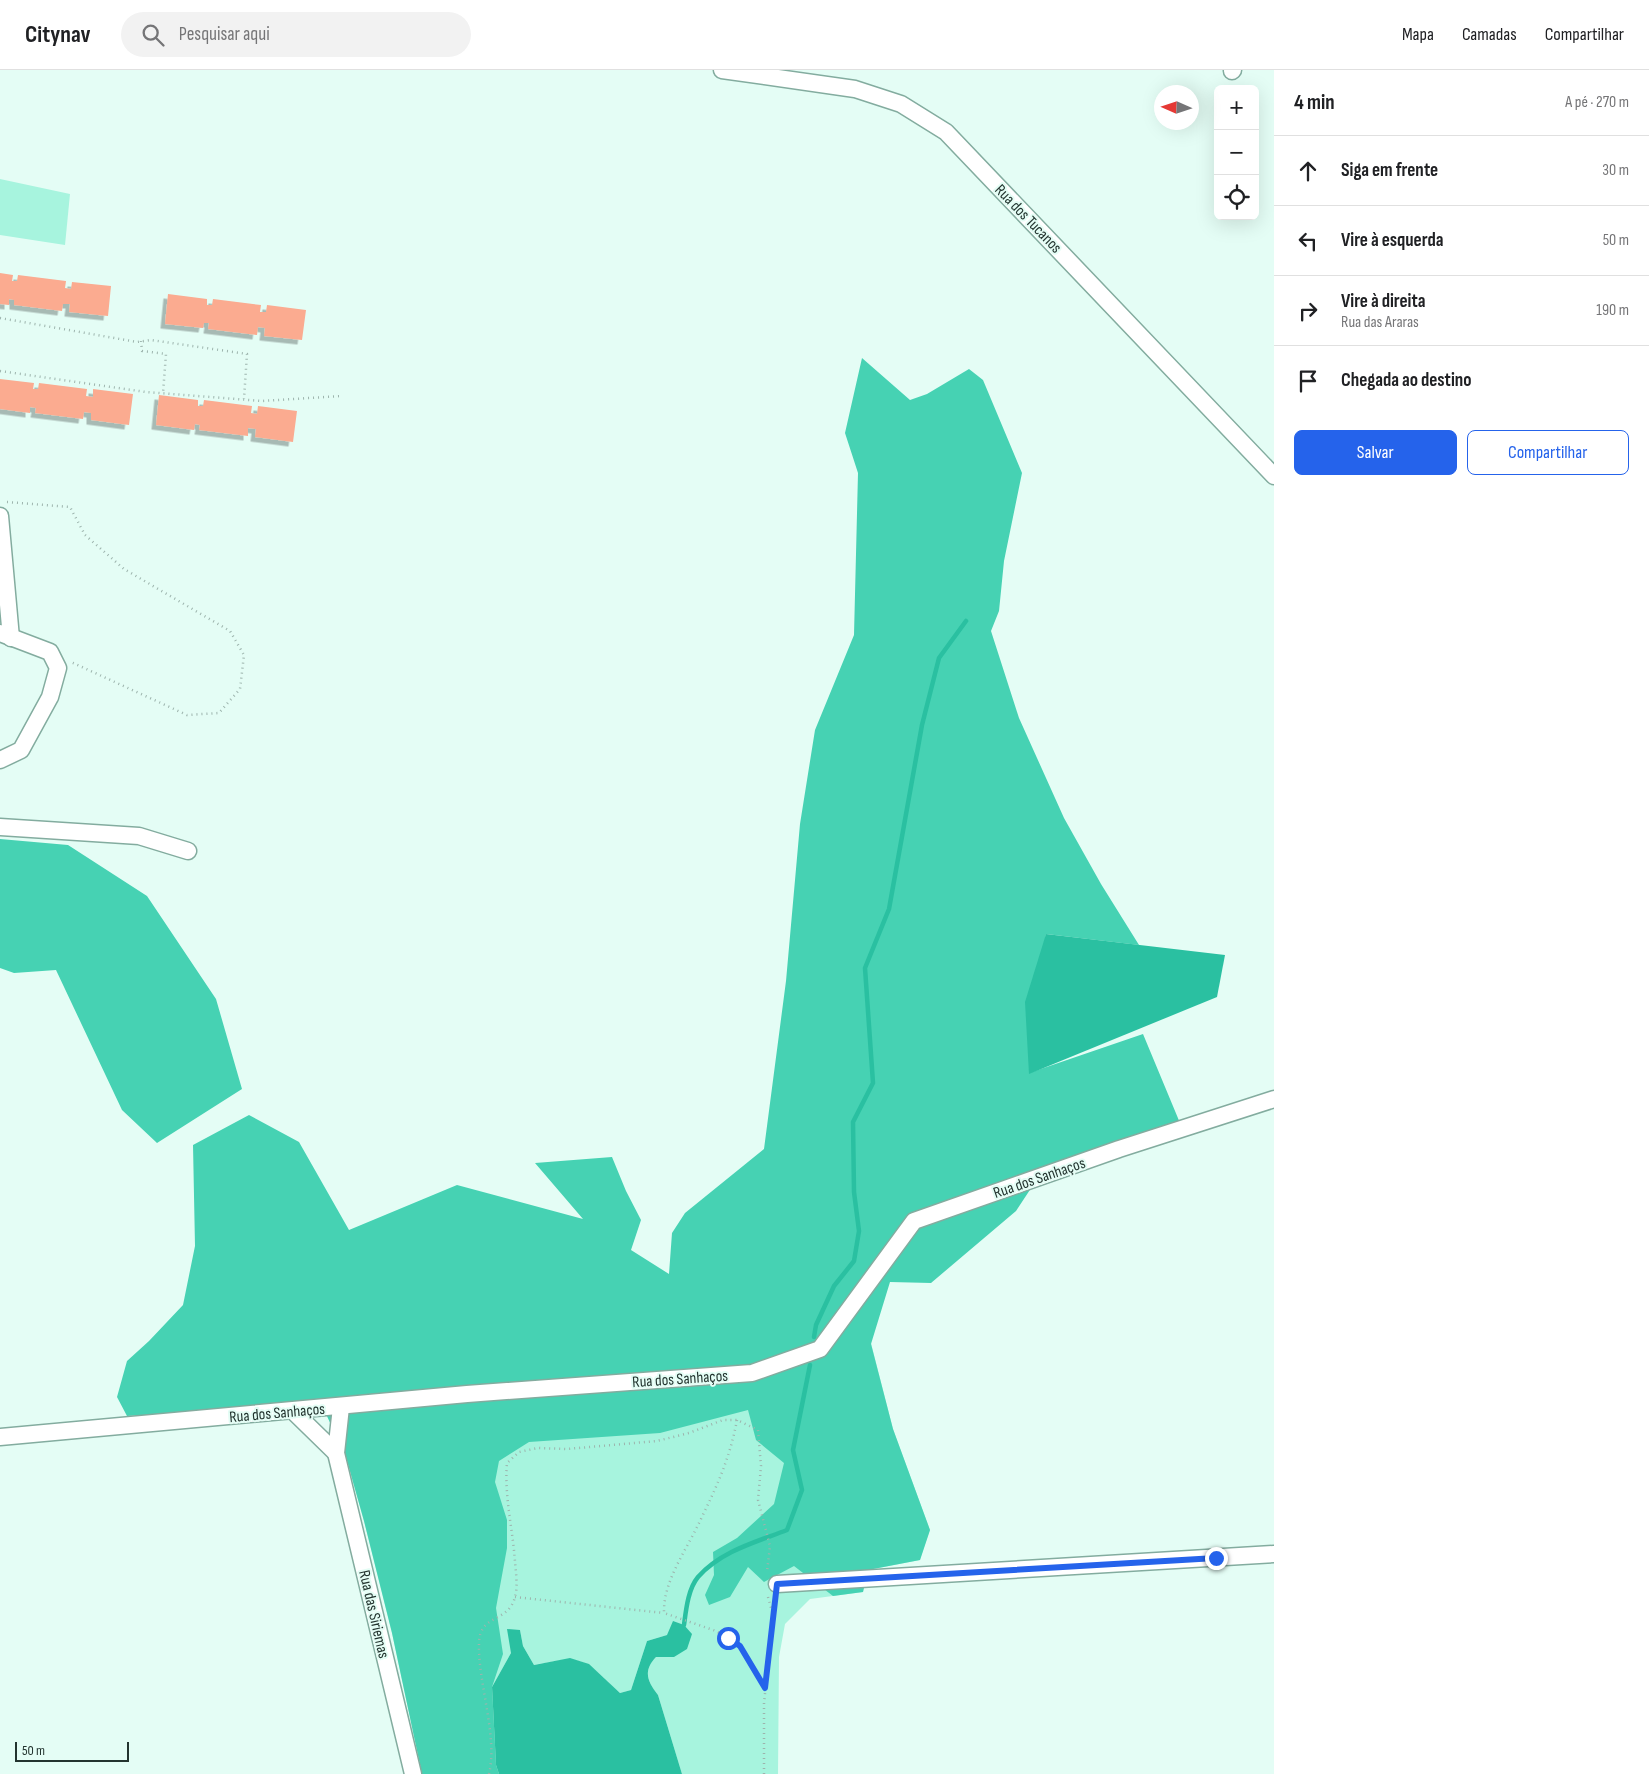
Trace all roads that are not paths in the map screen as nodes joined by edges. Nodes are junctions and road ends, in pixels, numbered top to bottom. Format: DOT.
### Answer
graph roads {
  1 [pos="722,70"];
  2 [pos="1274,476"];
  3 [pos="0,516"];
  4 [pos="6,635"];
  5 [pos="0,760"];
  6 [pos="0,827"];
  7 [pos="188,851"];
  8 [pos="1274,1099"];
  9 [pos="341,1407"];
  10 [pos="293,1411"];
  11 [pos="0,1437"];
  12 [pos="336,1453"];
  13 [pos="1274,1554"];
  14 [pos="777,1584"];
  15 [pos="413,1774"];
  1 -- 2 [label="street, Rua dos Tucanos"];
  3 -- 4 [label="street"];
  4 -- 5 [label="street"];
  6 -- 7 [label="street"];
  8 -- 9 [label="street, Rua dos Sanhaços"];
  9 -- 10 [label="street, Rua dos Sanhaços"];
  9 -- 12 [label="street, Rua das Siriemas"];
  10 -- 11 [label="street, Rua dos Sanhaços"];
  10 -- 12 [label="street"];
  12 -- 15 [label="street, Rua das Siriemas"];
  13 -- 14 [label="street"];
}
